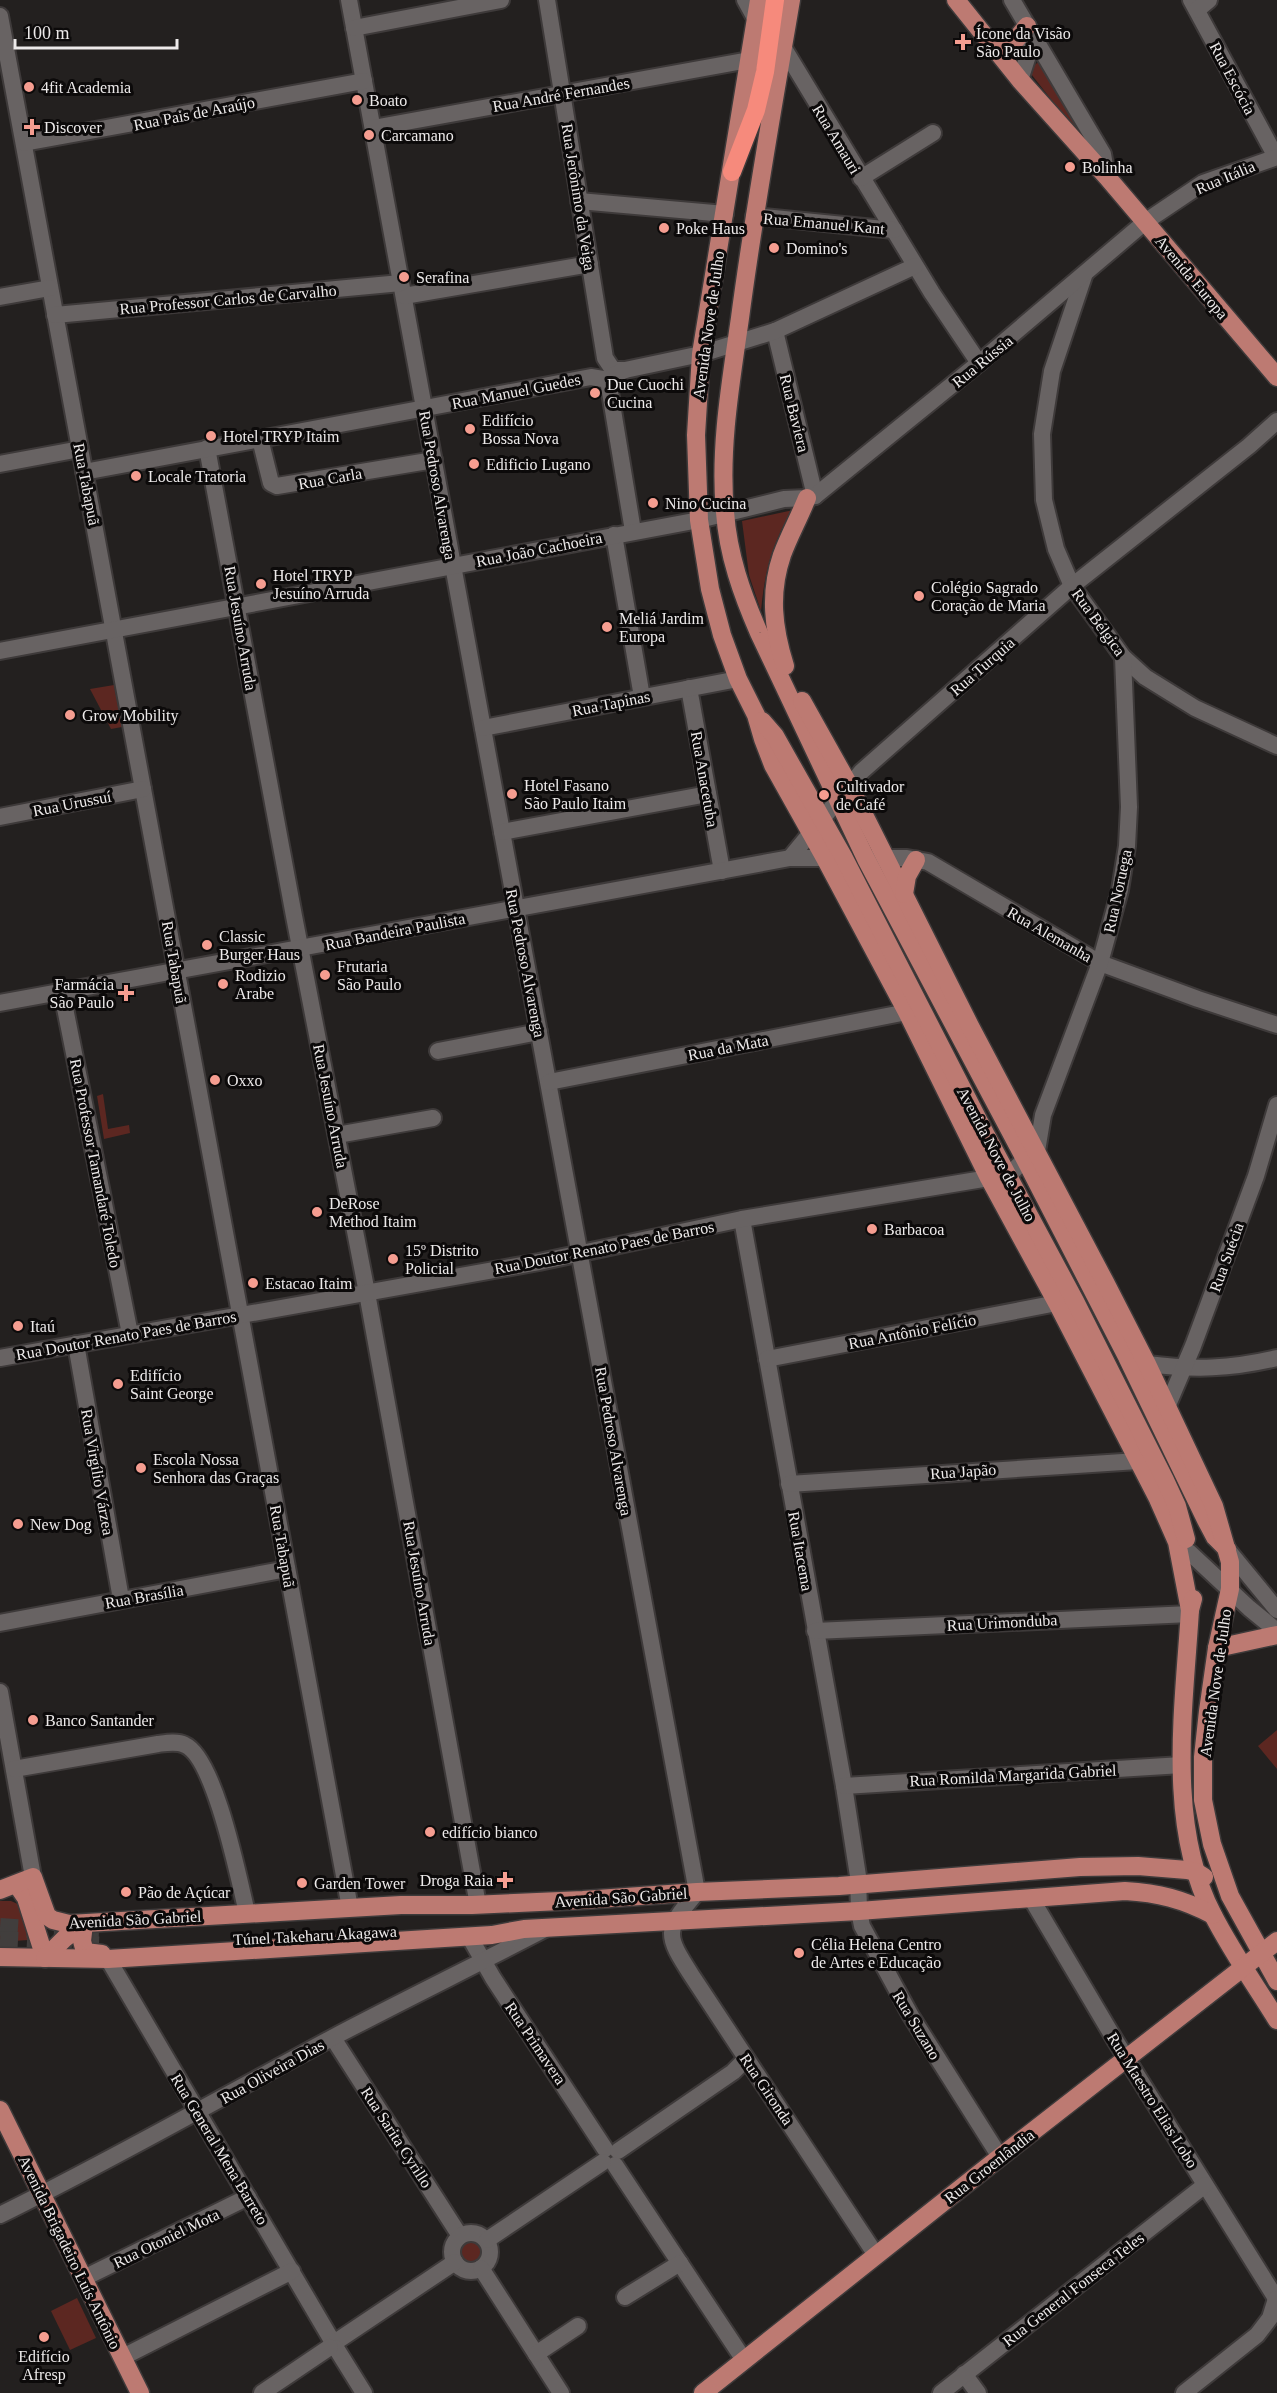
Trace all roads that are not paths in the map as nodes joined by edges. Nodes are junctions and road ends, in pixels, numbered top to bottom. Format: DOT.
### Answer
graph roads {
  1 [pos="349,0"];
  2 [pos="501,0"];
  3 [pos="547,0"];
  4 [pos="745,0"];
  5 [pos="759,0"];
  6 [pos="775,0"];
  7 [pos="790,0"];
  8 [pos="956,0"];
  9 [pos="1012,0"];
  10 [pos="1199,3"];
  11 [pos="0,16"];
  12 [pos="756,20"];
  13 [pos="354,28"];
  14 [pos="1031,32"];
  15 [pos="783,47"];
  16 [pos="996,50"];
  17 [pos="750,60"];
  18 [pos="1020,80"];
  19 [pos="364,81"];
  20 [pos="562,94"];
  21 [pos="373,128"];
  22 [pos="933,133"];
  23 [pos="24,143"];
  24 [pos="1276,157"];
  25 [pos="732,172"];
  26 [pos="1107,177"];
  27 [pos="861,178"];
  28 [pos="579,201"];
  29 [pos="725,214"];
  30 [pos="754,216"];
  31 [pos="1145,222"];
  32 [pos="894,230"];
  33 [pos="590,264"];
  34 [pos="915,266"];
  35 [pos="1084,275"];
  36 [pos="50,288"];
  37 [pos="402,290"];
  38 [pos="0,297"];
  39 [pos="55,315"];
  40 [pos="775,331"];
  41 [pos="736,343"];
  42 [pos="701,354"];
  43 [pos="979,363"];
  44 [pos="610,371"];
  45 [pos="1277,377"];
  46 [pos="424,408"];
  47 [pos="1277,421"];
  48 [pos="1270,437"];
  49 [pos="260,439"];
  50 [pos="207,448"];
  51 [pos="80,449"];
  52 [pos="434,460"];
  53 [pos="0,464"];
  54 [pos="84,472"];
  55 [pos="811,497"];
  56 [pos="725,512"];
  57 [pos="699,520"];
  58 [pos="633,531"];
  59 [pos="614,535"];
  60 [pos="453,566"];
  61 [pos="1072,586"];
  62 [pos="237,605"];
  63 [pos="114,630"];
  64 [pos="0,651"];
  65 [pos="1123,657"];
  66 [pos="738,679"];
  67 [pos="788,687"];
  68 [pos="688,688"];
  69 [pos="642,697"];
  70 [pos="483,728"];
  71 [pos="1277,746"];
  72 [pos="143,789"];
  73 [pos="843,792"];
  74 [pos="708,794"];
  75 [pos="0,817"];
  76 [pos="817,826"];
  77 [pos="502,832"];
  78 [pos="790,858"];
  79 [pos="825,858"];
  80 [pos="844,858"];
  81 [pos="884,858"];
  82 [pos="866,859"];
  83 [pos="916,860"];
  84 [pos="722,871"];
  85 [pos="904,894"];
  86 [pos="516,907"];
  87 [pos="300,949"];
  88 [pos="1100,963"];
  89 [pos="177,971"];
  90 [pos="62,993"];
  91 [pos="0,1004"];
  92 [pos="907,1012"];
  93 [pos="1277,1025"];
  94 [pos="539,1032"];
  95 [pos="438,1051"];
  96 [pos="549,1083"];
  97 [pos="1277,1105"];
  98 [pos="1043,1115"];
  99 [pos="433,1118"];
  100 [pos="1024,1128"];
  101 [pos="337,1135"];
  102 [pos="1031,1155"];
  103 [pos="998,1176"];
  104 [pos="742,1219"];
  105 [pos="580,1253"];
  106 [pos="367,1293"];
  107 [pos="1057,1303"];
  108 [pos="240,1314"];
  109 [pos="130,1334"];
  110 [pos="76,1344"];
  111 [pos="0,1358"];
  112 [pos="1277,1358"];
  113 [pos="767,1359"];
  114 [pos="1147,1364"];
  115 [pos="1184,1369"];
  116 [pos="1167,1407"];
  117 [pos="1138,1461"];
  118 [pos="789,1484"];
  119 [pos="1227,1549"];
  120 [pos="1190,1552"];
  121 [pos="287,1569"];
  122 [pos="1230,1589"];
  123 [pos="121,1599"];
  124 [pos="1277,1610"];
  125 [pos="1190,1612"];
  126 [pos="0,1623"];
  127 [pos="815,1631"];
  128 [pos="1277,1633"];
  129 [pos="1217,1648"];
  130 [pos="0,1692"];
  131 [pos="1182,1765"];
  132 [pos="14,1769"];
  133 [pos="844,1786"];
  134 [pos="1188,1830"];
  135 [pos="1168,1869"];
  136 [pos="1196,1872"];
  137 [pos="17,1884"];
  138 [pos="859,1884"];
  139 [pos="697,1892"];
  140 [pos="1230,1896"];
  141 [pos="1031,1898"];
  142 [pos="475,1905"];
  143 [pos="350,1908"];
  144 [pos="859,1911"];
  145 [pos="247,1913"];
  146 [pos="1213,1915"];
  147 [pos="675,1919"];
  148 [pos="84,1923"];
  149 [pos="524,1929"];
  150 [pos="545,1929"];
  151 [pos="469,1936"];
  152 [pos="1277,1941"];
  153 [pos="107,1945"];
  154 [pos="1261,1954"];
  155 [pos="0,1958"];
  156 [pos="45,1958"];
  157 [pos="483,1962"];
  158 [pos="1244,1967"];
  159 [pos="1277,1982"];
  160 [pos="1277,2020"];
  161 [pos="333,2038"];
  162 [pos="1126,2058"];
  163 [pos="746,2059"];
  164 [pos="0,2110"];
  165 [pos="197,2112"];
  166 [pos="610,2157"];
  167 [pos="1000,2157"];
  168 [pos="1205,2185"];
  169 [pos="41,2194"];
  170 [pos="248,2197"];
  171 [pos="0,2215"];
  172 [pos="460,2236"];
  173 [pos="487,2240"];
  174 [pos="876,2255"];
  175 [pos="455,2262"];
  176 [pos="680,2263"];
  177 [pos="482,2268"];
  178 [pos="292,2271"];
  179 [pos="84,2278"];
  180 [pos="625,2297"];
  181 [pos="1277,2300"];
  182 [pos="578,2326"];
  183 [pos="334,2344"];
  184 [pos="536,2354"];
  185 [pos="123,2357"];
  186 [pos="744,2360"];
  187 [pos="964,2374"];
  188 [pos="1189,2391"];
  189 [pos="140,2393"];
  190 [pos="262,2393"];
  191 [pos="364,2393"];
  192 [pos="561,2393"];
  193 [pos="702,2393"];
  194 [pos="941,2393"];
  195 [pos="978,2393"];
  1 -- 13 [label="street, Rua Pedroso Alvarenga"];
  2 -- 13 [label="street"];
  3 -- 20 [label="street, Rua Jerônimo da Veiga"];
  4 -- 12 [label="street"];
  5 -- 12 [label="main road, Avenida Nove de Julho"];
  6 -- 25 [label="highway"];
  7 -- 15 [label="main road, Avenida Nove de Julho"];
  8 -- 16 [label="main road, Avenida Europa"];
  9 -- 14 [label="street"];
  10 -- 24 [label="street, Rua Escócia"];
  11 -- 23 [label="street, Rua Tabapuã"];
  12 -- 17 [label="main road, Avenida Nove de Julho"];
  13 -- 19 [label="street, Rua Pedroso Alvarenga"];
  14 -- 16 [label="main road"];
  14 -- 18 [label="street"];
  14 -- 26 [label="street"];
  15 -- 27 [label="street, Rua Amauri"];
  15 -- 30 [label="main road, Avenida Nove de Julho"];
  16 -- 18 [label="main road, Avenida Europa"];
  17 -- 20 [label="street, Rua André Fernandes"];
  17 -- 25 [label="main road, Avenida Nove de Julho"];
  18 -- 26 [label="main road, Avenida Europa"];
  19 -- 21 [label="street, Rua Pedroso Alvarenga"];
  19 -- 23 [label="street, Rua Pais de Araújo"];
  20 -- 21 [label="street, Rua André Fernandes"];
  20 -- 28 [label="street, Rua Jerônimo da Veiga"];
  21 -- 37 [label="street, Rua Pedroso Alvarenga"];
  22 -- 27 [label="street"];
  23 -- 36 [label="street, Rua Tabapuã"];
  24 -- 31 [label="street, Rua Itália"];
  25 -- 29 [label="main road, Avenida Nove de Julho"];
  26 -- 31 [label="main road, Avenida Europa"];
  27 -- 32 [label="street, Rua Amauri"];
  28 -- 29 [label="street"];
  28 -- 33 [label="street, Rua Jerônimo da Veiga"];
  29 -- 42 [label="main road, Avenida Nove de Julho"];
  30 -- 32 [label="street, Rua Emanuel Kant"];
  30 -- 41 [label="main road, Avenida Nove de Julho"];
  31 -- 35 [label="street, Rua Rússia"];
  31 -- 45 [label="main road, Avenida Europa"];
  32 -- 34 [label="street, Rua Amauri"];
  33 -- 37 [label="street, Rua Professor Carlos de Carvalho"];
  33 -- 44 [label="street, Rua Jerônimo da Veiga"];
  34 -- 40 [label="street, Rua Manuel Guedes"];
  34 -- 43 [label="street, Rua Amauri"];
  35 -- 43 [label="street, Rua Rússia"];
  35 -- 61 [label="street, Rua Bélgica"];
  36 -- 38 [label="street"];
  36 -- 39 [label="street, Rua Tabapuã"];
  37 -- 39 [label="street, Rua Professor Carlos de Carvalho"];
  37 -- 46 [label="street, Rua Pedroso Alvarenga"];
  39 -- 51 [label="street, Rua Tabapuã"];
  40 -- 41 [label="street, Rua Manuel Guedes"];
  40 -- 55 [label="street, Rua Baviera"];
  41 -- 42 [label="street, Rua Manuel Guedes"];
  41 -- 56 [label="main road, Avenida Nove de Julho"];
  42 -- 44 [label="street, Rua Manuel Guedes"];
  42 -- 57 [label="main road, Avenida Nove de Julho"];
  43 -- 55 [label="street, Rua Rússia"];
  44 -- 46 [label="street, Rua Manuel Guedes"];
  44 -- 58 [label="street, Rua Jerônimo da Veiga"];
  46 -- 49 [label="street, Rua Manuel Guedes"];
  46 -- 52 [label="street, Rua Pedroso Alvarenga"];
  47 -- 48 [label="street, Rua Turquia"];
  48 -- 61 [label="street, Rua Turquia"];
  49 -- 50 [label="street, Rua Manuel Guedes"];
  49 -- 52 [label="street, Rua Carla"];
  50 -- 54 [label="street, Rua Manuel Guedes"];
  50 -- 62 [label="street, Rua Jesuíno Arruda"];
  51 -- 53 [label="street"];
  51 -- 54 [label="street, Rua Tabapuã"];
  52 -- 60 [label="street, Rua Pedroso Alvarenga"];
  54 -- 63 [label="street, Rua Tabapuã"];
  55 -- 56 [label="street, Rua João Cachoeira"];
  55 -- 67 [label="main road"];
  56 -- 57 [label="street, Rua João Cachoeira"];
  56 -- 67 [label="main road, Avenida Nove de Julho"];
  57 -- 58 [label="street, Rua João Cachoeira"];
  57 -- 66 [label="main road, Avenida Nove de Julho"];
  58 -- 59 [label="street, Rua João Cachoeira"];
  59 -- 60 [label="street, Rua João Cachoeira"];
  59 -- 69 [label="street"];
  60 -- 62 [label="street, Rua João Cachoeira"];
  60 -- 70 [label="street, Rua Pedroso Alvarenga"];
  61 -- 65 [label="street, Rua Bélgica"];
  61 -- 73 [label="street, Rua Turquia"];
  62 -- 63 [label="street, Rua João Cachoeira"];
  62 -- 87 [label="street, Rua Jesuíno Arruda"];
  63 -- 64 [label="street, Rua João Cachoeira"];
  63 -- 72 [label="street, Rua Tabapuã"];
  65 -- 71 [label="street, Rua Bélgica"];
  65 -- 88 [label="street, Rua Noruega"];
  66 -- 68 [label="street, Rua Tapinas"];
  66 -- 76 [label="main road, Avenida Nove de Julho"];
  67 -- 73 [label="main road, Avenida Nove de Julho"];
  68 -- 69 [label="street, Rua Tapinas"];
  68 -- 74 [label="street, Rua Anacetuba"];
  69 -- 70 [label="street, Rua Tapinas"];
  70 -- 77 [label="street, Rua Pedroso Alvarenga"];
  72 -- 75 [label="street, Rua Urussuí"];
  72 -- 89 [label="street, Rua Tabapuã"];
  73 -- 76 [label="street, Rua Turquia"];
  73 -- 81 [label="main road, Avenida Nove de Julho"];
  73 -- 82 [label="main road, Avenida Nove de Julho"];
  74 -- 77 [label="street"];
  74 -- 84 [label="street, Rua Anacetuba"];
  76 -- 78 [label="street"];
  76 -- 79 [label="main road, Avenida Nove de Julho"];
  76 -- 80 [label="main road, Avenida Nove de Julho"];
  77 -- 86 [label="street, Rua Pedroso Alvarenga"];
  78 -- 79 [label="street, Rua Bandeira Paulista"];
  78 -- 84 [label="street, Rua Bandeira Paulista"];
  79 -- 80 [label="street, Rua Alemanha"];
  79 -- 92 [label="main road, Avenida Nove de Julho"];
  80 -- 82 [label="street, Rua Alemanha"];
  80 -- 103 [label="main road, Avenida Nove de Julho"];
  81 -- 82 [label="street, Rua Alemanha"];
  81 -- 83 [label="street, Rua Alemanha"];
  81 -- 85 [label="main road, Avenida Nove de Julho"];
  82 -- 102 [label="main road, Avenida Nove de Julho"];
  83 -- 85 [label="main road"];
  83 -- 88 [label="street, Rua Alemanha"];
  84 -- 86 [label="street, Rua Bandeira Paulista"];
  85 -- 100 [label="main road, Avenida Nove de Julho"];
  86 -- 87 [label="street, Rua Bandeira Paulista"];
  86 -- 94 [label="street, Rua Pedroso Alvarenga"];
  87 -- 89 [label="street, Rua Bandeira Paulista"];
  87 -- 101 [label="street, Rua Jesuíno Arruda"];
  88 -- 93 [label="street, Rua Alemanha"];
  88 -- 98 [label="street, Rua Noruega"];
  89 -- 90 [label="street, Rua Bandeira Paulista"];
  89 -- 108 [label="street, Rua Tabapuã"];
  90 -- 91 [label="street, Rua Bandeira Paulista"];
  90 -- 109 [label="street, Rua Professor Tamandaré Toledo"];
  92 -- 96 [label="street, Rua da Mata"];
  92 -- 103 [label="main road, Avenida Nove de Julho"];
  94 -- 95 [label="street"];
  94 -- 96 [label="street, Rua Pedroso Alvarenga"];
  96 -- 105 [label="street, Rua Pedroso Alvarenga"];
  97 -- 115 [label="street, Rua Suécia"];
  98 -- 100 [label="street"];
  98 -- 102 [label="street, Rua Noruega"];
  99 -- 101 [label="street"];
  100 -- 102 [label="main road, Avenida Nove de Julho"];
  101 -- 106 [label="street, Rua Jesuíno Arruda"];
  102 -- 103 [label="street, Rua Doutor Renato Paes de Barros"];
  102 -- 114 [label="main road, Avenida Nove de Julho"];
  102 -- 119 [label="main road, Avenida Nove de Julho"];
  103 -- 104 [label="street, Rua Doutor Renato Paes de Barros"];
  103 -- 107 [label="main road, Avenida Nove de Julho"];
  103 -- 120 [label="main road, Avenida Nove de Julho"];
  104 -- 105 [label="street, Rua Doutor Renato Paes de Barros"];
  104 -- 113 [label="street, Rua Itacema"];
  105 -- 106 [label="street, Rua Doutor Renato Paes de Barros"];
  105 -- 139 [label="street, Rua Pedroso Alvarenga"];
  106 -- 108 [label="street, Rua Doutor Renato Paes de Barros"];
  106 -- 142 [label="street, Rua Jesuíno Arruda"];
  107 -- 113 [label="street, Rua Antônio Felício"];
  107 -- 117 [label="main road, Avenida Nove de Julho"];
  108 -- 109 [label="street, Rua Doutor Renato Paes de Barros"];
  108 -- 121 [label="street, Rua Tabapuã"];
  109 -- 110 [label="street, Rua Doutor Renato Paes de Barros"];
  110 -- 111 [label="street, Rua Doutor Renato Paes de Barros"];
  110 -- 123 [label="street, Rua Virgílio Várzea"];
  112 -- 115 [label="street"];
  113 -- 118 [label="street, Rua Itacema"];
  114 -- 115 [label="street"];
  114 -- 116 [label="main road, Avenida Nove de Julho"];
  115 -- 116 [label="street, Rua Suécia"];
  116 -- 119 [label="main road, Avenida Nove de Julho"];
  117 -- 118 [label="street, Rua Japão"];
  117 -- 125 [label="main road, Avenida Nove de Julho"];
  118 -- 127 [label="street, Rua Itacema"];
  119 -- 122 [label="main road, Avenida Nove de Julho"];
  119 -- 124 [label="street"];
  120 -- 122 [label="street"];
  120 -- 125 [label="main road, Avenida Nove de Julho"];
  121 -- 123 [label="street, Rua Brasília"];
  121 -- 143 [label="street, Rua Tabapuã"];
  122 -- 128 [label="street"];
  122 -- 129 [label="main road, Avenida Nove de Julho"];
  123 -- 126 [label="street, Rua Brasília"];
  125 -- 127 [label="street, Rua Urimonduba"];
  125 -- 131 [label="main road, Avenida Nove de Julho"];
  127 -- 133 [label="street, Rua Itacema"];
  128 -- 129 [label="main road"];
  129 -- 140 [label="main road, Avenida Nove de Julho"];
  130 -- 132 [label="street"];
  131 -- 133 [label="street, Rua Romilda Margarida Gabriel"];
  131 -- 134 [label="main road, Avenida Nove de Julho"];
  132 -- 137 [label="street"];
  132 -- 145 [label="street"];
  133 -- 138 [label="street, Rua Itacema"];
  134 -- 135 [label="main road"];
  134 -- 136 [label="main road, Avenida Nove de Julho"];
  135 -- 136 [label="main road, Avenida São Gabriel"];
  135 -- 138 [label="main road, Avenida São Gabriel"];
  136 -- 140 [label="main road, Avenida São Gabriel"];
  136 -- 146 [label="main road, Avenida Nove de Julho"];
  137 -- 148 [label="main road, Avenida São Gabriel"];
  137 -- 156 [label="main road"];
  138 -- 139 [label="main road, Avenida São Gabriel"];
  138 -- 144 [label="street, Rua Suzano"];
  139 -- 142 [label="main road, Avenida São Gabriel"];
  139 -- 147 [label="street"];
  140 -- 154 [label="main road, Avenida Nove de Julho"];
  141 -- 144 [label="main road, Avenida São Gabriel"];
  141 -- 146 [label="main road, Avenida São Gabriel"];
  141 -- 162 [label="street, Rua Maestro Elias Lobo"];
  142 -- 143 [label="main road, Avenida São Gabriel"];
  142 -- 153 [label="main road, Túnel Takeharu Akagawa"];
  143 -- 145 [label="main road, Avenida São Gabriel"];
  144 -- 147 [label="main road, Avenida São Gabriel"];
  144 -- 167 [label="street, Rua Suzano"];
  145 -- 148 [label="main road, Avenida São Gabriel"];
  146 -- 158 [label="main road, Avenida Nove de Julho"];
  147 -- 150 [label="main road, Avenida São Gabriel"];
  147 -- 163 [label="street, Rua Gironda"];
  148 -- 153 [label="main road"];
  148 -- 156 [label="main road"];
  149 -- 150 [label="main road, Avenida São Gabriel"];
  149 -- 151 [label="main road, Avenida São Gabriel"];
  149 -- 153 [label="main road, Túnel Takeharu Akagawa"];
  150 -- 157 [label="street, Rua Oliveira Dias"];
  151 -- 153 [label="main road, Avenida São Gabriel"];
  151 -- 157 [label="street, Rua Primavera"];
  152 -- 154 [label="main road, Rua Groenlândia"];
  153 -- 156 [label="main road, Avenida São Gabriel"];
  153 -- 165 [label="street, Rua General Mena Barreto"];
  154 -- 158 [label="main road, Rua Groenlândia"];
  154 -- 159 [label="main road, Avenida Nove de Julho"];
  155 -- 156 [label="main road, Avenida São Gabriel"];
  157 -- 161 [label="street, Rua Oliveira Dias"];
  157 -- 166 [label="street, Rua Primavera"];
  158 -- 160 [label="main road, Avenida Nove de Julho"];
  158 -- 162 [label="main road, Rua Groenlândia"];
  161 -- 165 [label="street, Rua Oliveira Dias"];
  161 -- 172 [label="street, Rua Sarita Cyrillo"];
  162 -- 167 [label="main road, Rua Groenlândia"];
  162 -- 168 [label="street, Rua Maestro Elias Lobo"];
  163 -- 166 [label="street"];
  163 -- 174 [label="street, Rua Gironda"];
  164 -- 169 [label="main road, Avenida Brigadeiro Luís Antônio"];
  165 -- 169 [label="street, Rua Oliveira Dias"];
  165 -- 170 [label="street, Rua General Mena Barreto"];
  166 -- 173 [label="street"];
  166 -- 176 [label="street, Rua Primavera"];
  167 -- 174 [label="main road, Rua Groenlândia"];
  168 -- 181 [label="street, Rua Maestro Elias Lobo"];
  168 -- 187 [label="street, Rua General Fonseca Teles"];
  169 -- 171 [label="street, Rua Oliveira Dias"];
  169 -- 179 [label="main road, Avenida Brigadeiro Luís Antônio"];
  170 -- 178 [label="street, Rua General Mena Barreto"];
  170 -- 179 [label="street, Rua Otoniel Mota"];
  172 -- 173 [label="street"];
  172 -- 175 [label="street"];
  173 -- 177 [label="street"];
  174 -- 186 [label="main road, Rua Groenlândia"];
  175 -- 177 [label="street"];
  175 -- 183 [label="street"];
  176 -- 180 [label="street"];
  176 -- 186 [label="street, Rua Primavera"];
  177 -- 184 [label="street"];
  178 -- 183 [label="street, Rua General Mena Barreto"];
  178 -- 185 [label="street"];
  179 -- 185 [label="main road, Avenida Brigadeiro Luís Antônio"];
  181 -- 188 [label="street"];
  182 -- 184 [label="street"];
  183 -- 190 [label="street"];
  183 -- 191 [label="street, Rua General Mena Barreto"];
  184 -- 192 [label="street"];
  185 -- 189 [label="main road, Avenida Brigadeiro Luís Antônio"];
  186 -- 193 [label="main road, Rua Groenlândia"];
  187 -- 194 [label="street, Rua General Fonseca Teles"];
  187 -- 195 [label="street"];
}
